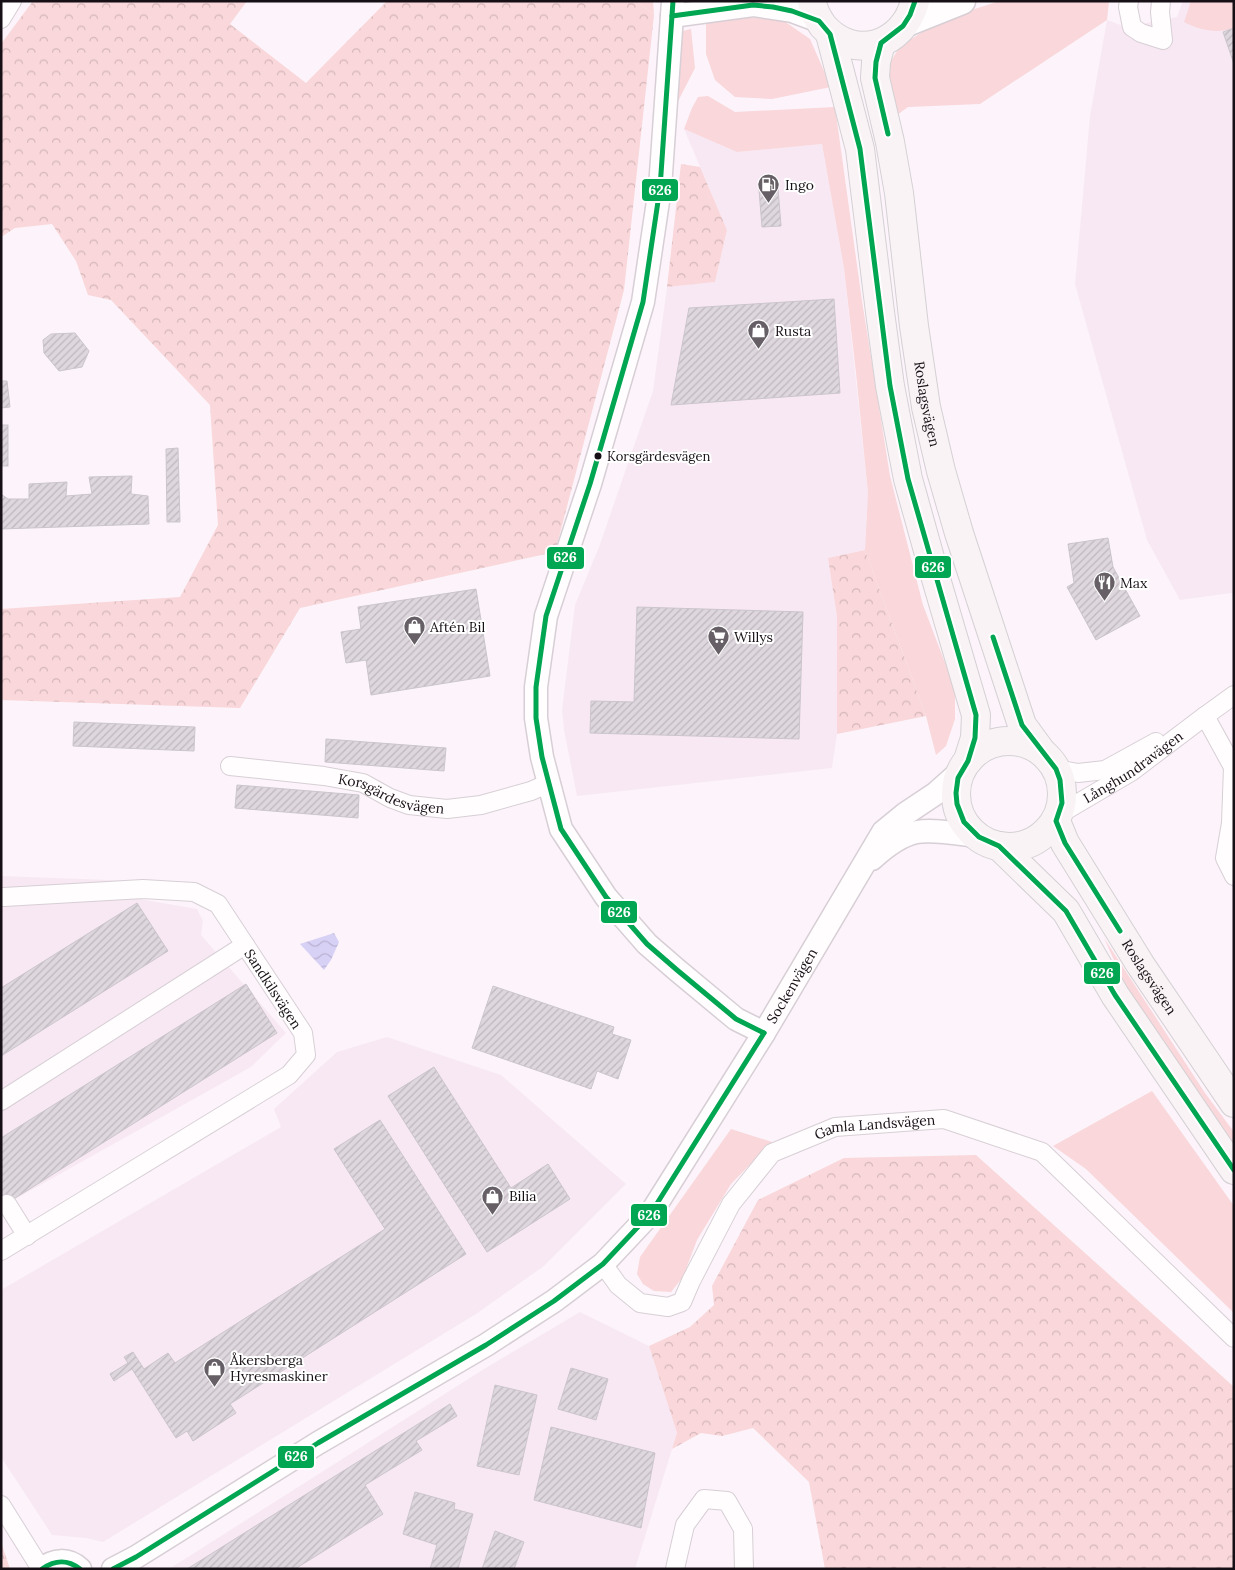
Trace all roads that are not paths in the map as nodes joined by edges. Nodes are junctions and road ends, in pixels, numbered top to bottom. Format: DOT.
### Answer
graph roads {
  1 [pos="12,1"];
  2 [pos="962,1"];
  3 [pos="1129,1"];
  4 [pos="1161,1"];
  5 [pos="673,8"];
  6 [pos="911,12"];
  7 [pos="1,19"];
  8 [pos="820,19"];
  9 [pos="881,43"];
  10 [pos="1234,695"];
  11 [pos="1204,716"];
  12 [pos="1048,760"];
  13 [pos="965,765"];
  14 [pos="230,766"];
  15 [pos="549,783"];
  16 [pos="1057,818"];
  17 [pos="988,841"];
  18 [pos="860,869"];
  19 [pos="1234,876"];
  20 [pos="4,897"];
  21 [pos="245,945"];
  22 [pos="764,1033"];
  23 [pos="1,1101"];
  24 [pos="1234,1103"];
  25 [pos="1234,1170"];
  26 [pos="7,1204"];
  27 [pos="27,1236"];
  28 [pos="1,1251"];
  29 [pos="603,1264"];
  30 [pos="1234,1338"];
  31 [pos="1,1506"];
  32 [pos="42,1569"];
  33 [pos="80,1569"];
  34 [pos="114,1569"];
  35 [pos="675,1569"];
  36 [pos="744,1569"];
  1 -- 7 [label="street"];
  2 -- 6 [label="main road"];
  3 -- 4 [label="street"];
  5 -- 8 [label="street"];
  5 -- 15 [label="street"];
  6 -- 9 [label="main road"];
  8 -- 9 [label="main road"];
  8 -- 13 [label="main road"];
  9 -- 12 [label="main road, Roslagsvägen"];
  10 -- 11 [label="street, Långhundravägen"];
  11 -- 12 [label="street, Långhundravägen"];
  11 -- 16 [label="street, Långhundravägen"];
  11 -- 19 [label="street"];
  12 -- 13 [label="main road"];
  12 -- 16 [label="main road"];
  13 -- 17 [label="main road"];
  13 -- 18 [label="street, Sockenvägen"];
  14 -- 15 [label="street, Korsgärdesvägen"];
  15 -- 22 [label="street"];
  16 -- 17 [label="main road"];
  16 -- 24 [label="main road, Roslagsvägen"];
  17 -- 18 [label="street, Sockenvägen"];
  17 -- 25 [label="main road"];
  18 -- 22 [label="street, Sockenvägen"];
  20 -- 21 [label="street, Sandkilsvägen"];
  21 -- 23 [label="street"];
  21 -- 27 [label="street, Sandkilsvägen"];
  22 -- 29 [label="street, Sockenvägen"];
  26 -- 27 [label="street"];
  27 -- 28 [label="street, Sandkilsvägen"];
  29 -- 30 [label="street, Gamla Landsvägen"];
  29 -- 34 [label="street, Sockenvägen"];
  31 -- 32 [label="street"];
  32 -- 33 [label="street"];
  35 -- 36 [label="street"];
}
